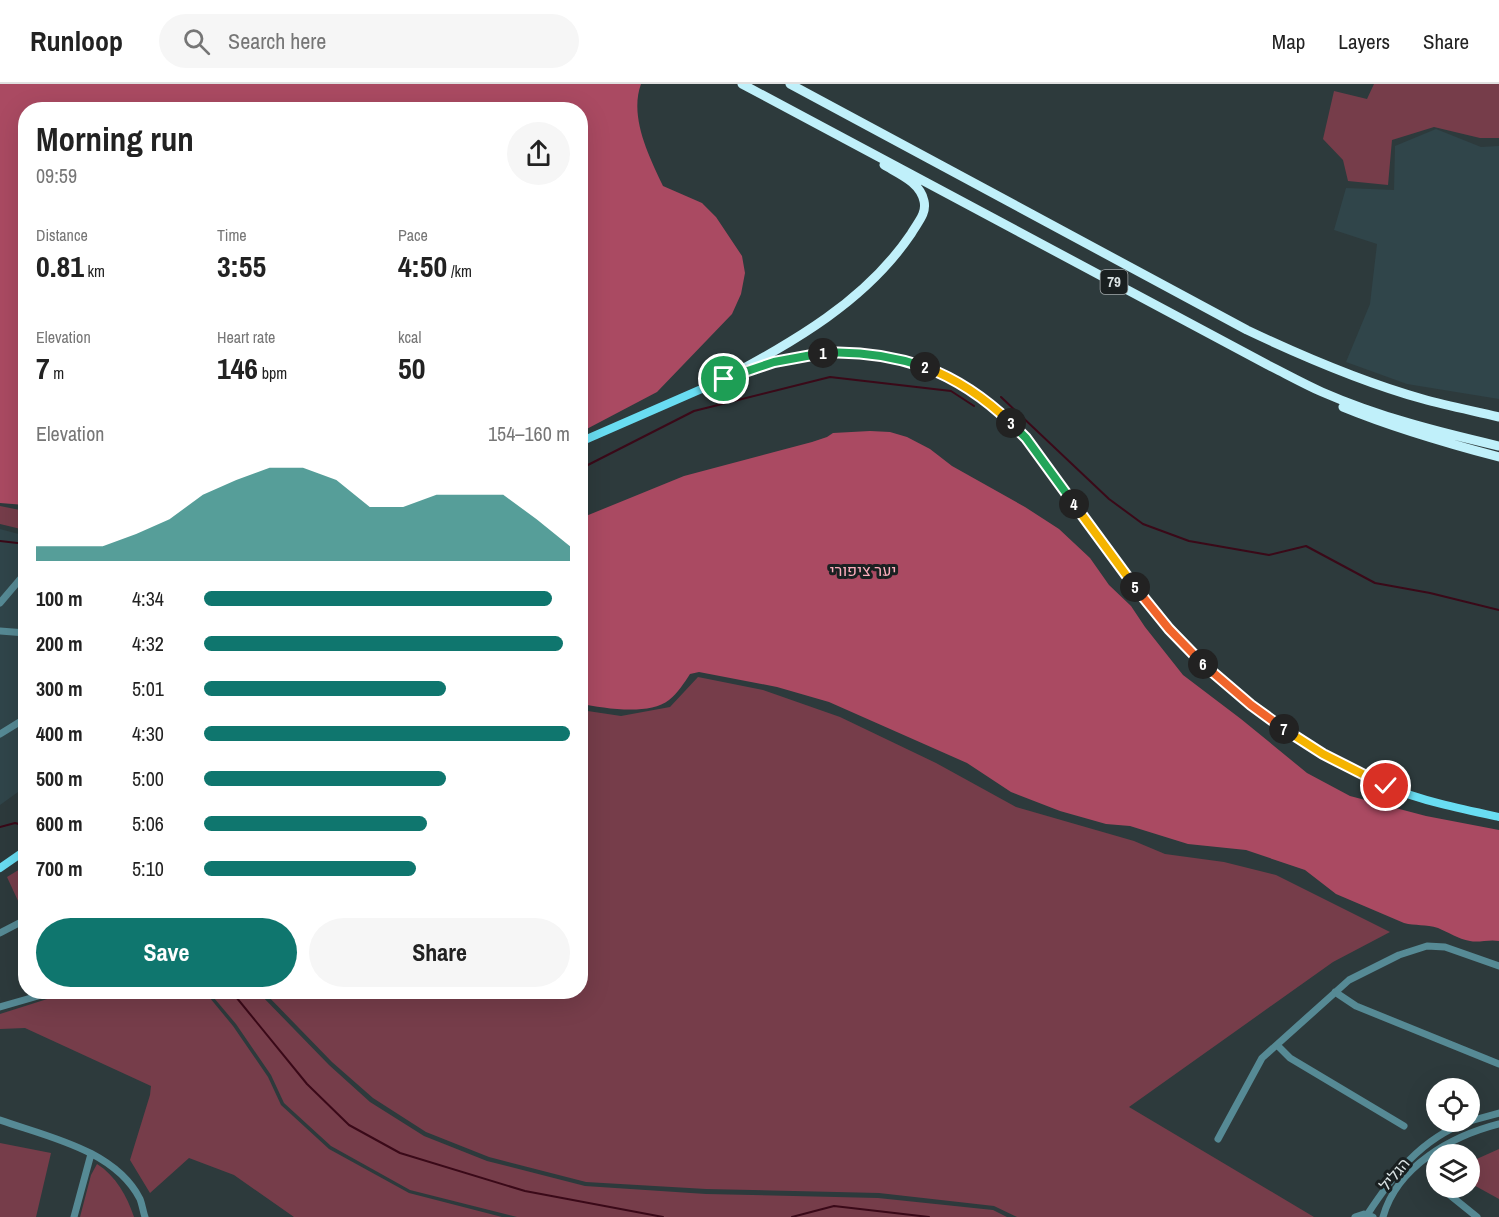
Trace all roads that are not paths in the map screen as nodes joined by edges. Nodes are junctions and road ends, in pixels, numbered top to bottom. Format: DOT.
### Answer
graph roads {
  1 [pos="742,84"];
  2 [pos="790,84"];
  3 [pos="806,117"];
  4 [pos="1268,365"];
  5 [pos="724,379"];
  6 [pos="1499,417"];
  7 [pos="588,438"];
  8 [pos="1499,446"];
  9 [pos="1499,457"];
  10 [pos="18,582"];
  11 [pos="0,603"];
  12 [pos="0,631"];
  13 [pos="18,632"];
  14 [pos="18,723"];
  15 [pos="0,734"];
  16 [pos="1499,817"];
  17 [pos="18,856"];
  18 [pos="0,868"];
  19 [pos="18,924"];
  20 [pos="0,933"];
  21 [pos="1499,966"];
  22 [pos="1335,992"];
  23 [pos="29,999"];
  24 [pos="0,1008"];
  25 [pos="1277,1045"];
  26 [pos="1499,1064"];
  27 [pos="1499,1113"];
  28 [pos="1480,1119"];
  29 [pos="0,1120"];
  30 [pos="1499,1124"];
  31 [pos="1404,1126"];
  32 [pos="1449,1132"];
  33 [pos="1218,1139"];
  34 [pos="91,1154"];
  35 [pos="1453,1198"];
  36 [pos="1370,1216"];
  37 [pos="74,1217"];
  38 [pos="145,1217"];
  39 [pos="1355,1217"];
  40 [pos="1383,1217"];
  41 [pos="1477,1217"];
  1 -- 3 [label="highway, 79"];
  2 -- 6 [label="highway, 79"];
  3 -- 4 [label="highway, 79"];
  3 -- 5 [label="highway"];
  4 -- 8 [label="highway, 79"];
  4 -- 9 [label="highway"];
  5 -- 7 [label="main road"];
  5 -- 16 [label="main road"];
  10 -- 11 [label="street"];
  12 -- 13 [label="street"];
  14 -- 15 [label="street"];
  17 -- 18 [label="main road"];
  19 -- 20 [label="street"];
  21 -- 22 [label="street"];
  22 -- 25 [label="street"];
  22 -- 26 [label="street"];
  23 -- 24 [label="street"];
  25 -- 31 [label="street"];
  25 -- 33 [label="street"];
  27 -- 28 [label="street, הגליל"];
  29 -- 34 [label="street"];
  30 -- 40 [label="street, הגליל"];
  32 -- 36 [label="street, הגליל"];
  34 -- 37 [label="street"];
  34 -- 38 [label="street"];
  35 -- 41 [label="street"];
  36 -- 39 [label="street"];
}
